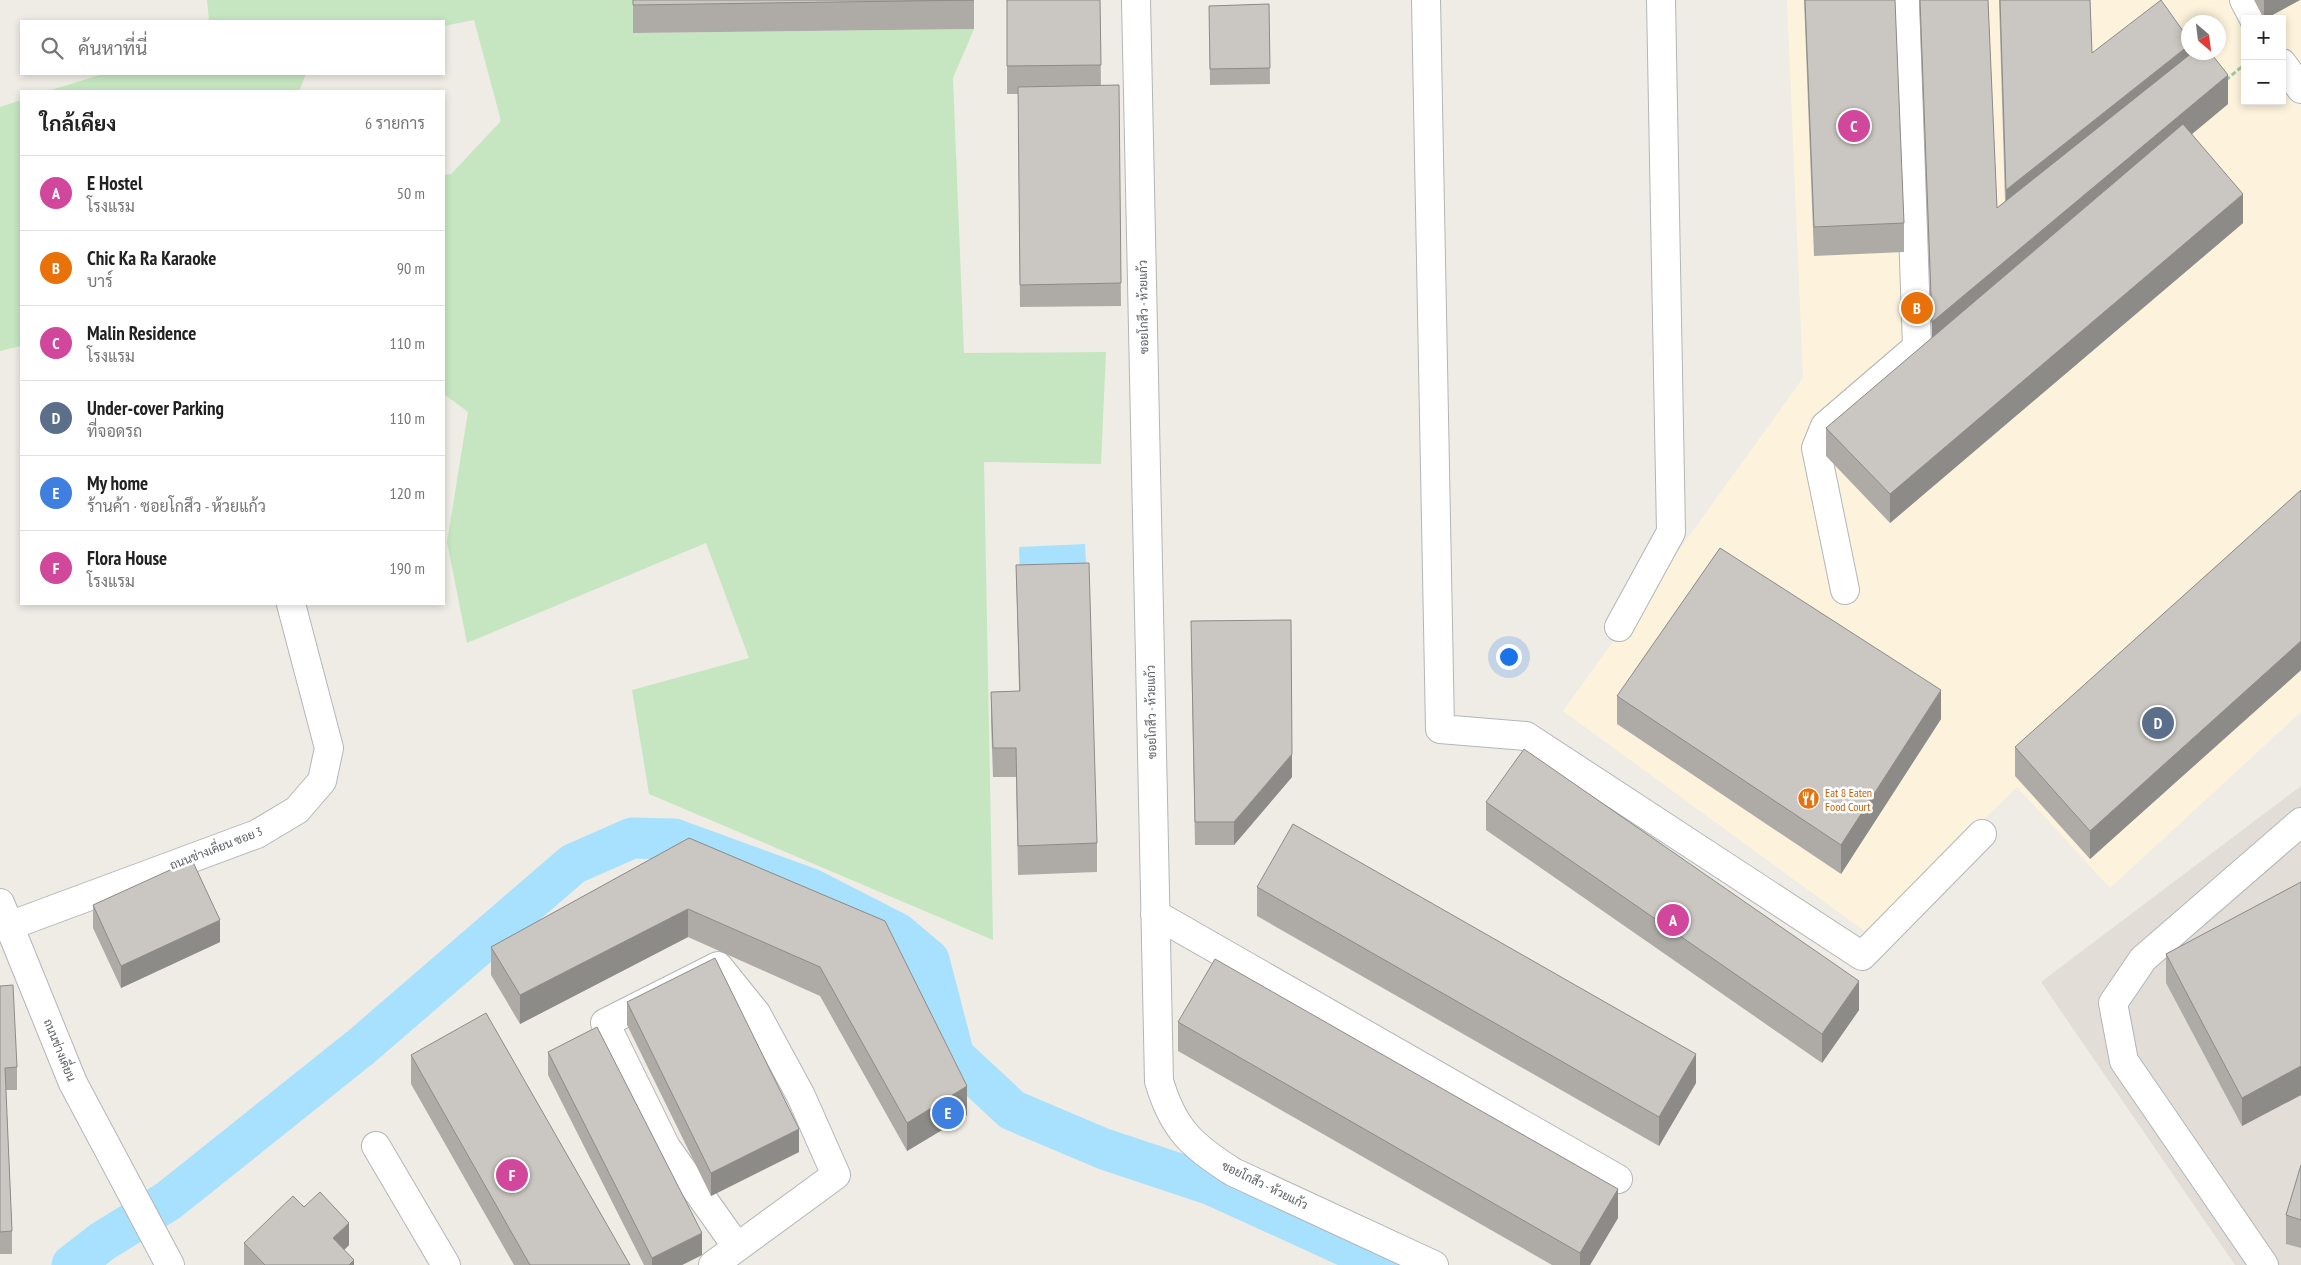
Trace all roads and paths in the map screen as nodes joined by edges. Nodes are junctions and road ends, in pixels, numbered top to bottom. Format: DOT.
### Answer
graph roads {
  1 [pos="1136,0"];
  2 [pos="1426,0"];
  3 [pos="1661,0"];
  4 [pos="1905,0"];
  5 [pos="2244,0"];
  6 [pos="2252,15"];
  7 [pos="2241,67"];
  8 [pos="2286,68"];
  9 [pos="2223,82"];
  10 [pos="2301,89"];
  11 [pos="1845,590"];
  12 [pos="291,605"];
  13 [pos="1619,627"];
  14 [pos="2301,822"];
  15 [pos="1982,834"];
  16 [pos="5,914"];
  17 [pos="1156,914"];
  18 [pos="376,1146"];
  19 [pos="1618,1179"];
  20 [pos="737,1247"];
  21 [pos="170,1265"];
  22 [pos="446,1265"];
  23 [pos="713,1265"];
  24 [pos="1434,1265"];
  25 [pos="2264,1265"];
  1 -- 17 [label="street, ซอยโกสึว - ห้วยแก้ว"];
  2 -- 15 [label="street"];
  3 -- 13 [label="street"];
  4 -- 11 [label="street"];
  5 -- 6 [label="street"];
  7 -- 9 [label="path"];
  8 -- 10 [label="street"];
  12 -- 16 [label="street, ถนนช่างเคี่ยน ซอย 3"];
  14 -- 25 [label="street"];
  16 -- 21 [label="street, ถนนช่างเคี่ยน"];
  17 -- 19 [label="street"];
  17 -- 24 [label="street, ซอยโกสึว - ห้วยแก้ว"];
  18 -- 22 [label="street"];
  20 -- 20 [label="street"];
  20 -- 23 [label="street"];
}
